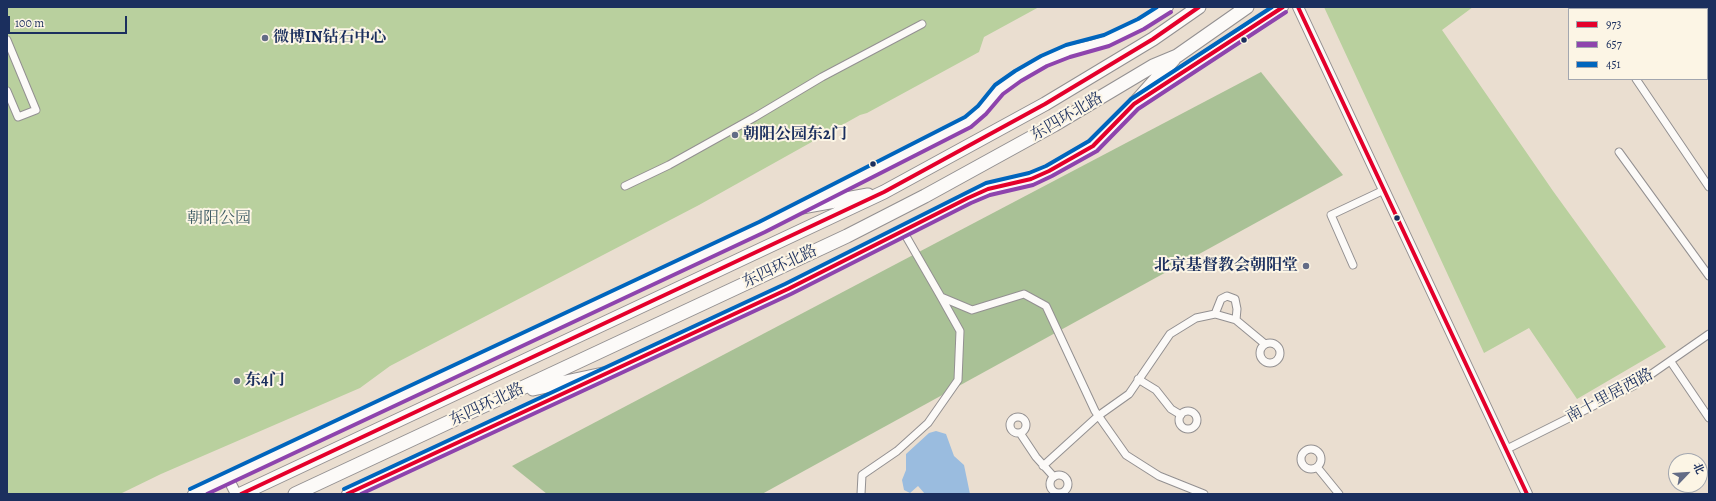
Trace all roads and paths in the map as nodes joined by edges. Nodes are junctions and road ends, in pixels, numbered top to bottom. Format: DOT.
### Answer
graph roads {
  1 [pos="1168,7"];
  2 [pos="1199,7"];
  3 [pos="1247,7"];
  4 [pos="1283,7"];
  5 [pos="1298,7"];
  6 [pos="922,24"];
  7 [pos="7,40"];
  8 [pos="1177,56"];
  9 [pos="1637,80"];
  10 [pos="7,91"];
  11 [pos="1134,104"];
  12 [pos="1619,152"];
  13 [pos="625,186"];
  14 [pos="1709,187"];
  15 [pos="1384,190"];
  16 [pos="884,192"];
  17 [pos="802,207"];
  18 [pos="903,231"];
  19 [pos="1353,265"];
  20 [pos="1709,276"];
  21 [pos="940,298"];
  22 [pos="1215,314"];
  23 [pos="1236,320"];
  24 [pos="1709,334"];
  25 [pos="1265,344"];
  26 [pos="1671,362"];
  27 [pos="603,374"];
  28 [pos="1138,379"];
  29 [pos="511,393"];
  30 [pos="1181,415"];
  31 [pos="1098,416"];
  32 [pos="1709,418"];
  33 [pos="1020,433"];
  34 [pos="1507,449"];
  35 [pos="1044,466"];
  36 [pos="1317,467"];
  37 [pos="1054,477"];
  38 [pos="228,478"];
  39 [pos="245,492"];
  40 [pos="193,494"];
  41 [pos="236,494"];
  42 [pos="295,494"];
  43 [pos="347,494"];
  44 [pos="861,494"];
  45 [pos="1204,494"];
  46 [pos="1338,494"];
  47 [pos="1527,494"];
  1 -- 17 [label="street"];
  2 -- 16 [label="highway, 东四环北路"];
  3 -- 8 [label="highway, 东四环北路"];
  4 -- 11 [label="street, 东四环北路"];
  5 -- 15 [label="street"];
  6 -- 13 [label="street"];
  7 -- 10 [label="street"];
  8 -- 11 [label="highway"];
  8 -- 29 [label="highway, 东四环北路"];
  9 -- 14 [label="street"];
  11 -- 18 [label="street, 东四环北路"];
  12 -- 20 [label="street"];
  15 -- 19 [label="street"];
  15 -- 34 [label="street"];
  16 -- 17 [label="highway"];
  16 -- 39 [label="highway, 东四环北路"];
  17 -- 38 [label="street"];
  18 -- 21 [label="street"];
  18 -- 27 [label="street, 东四环北路"];
  21 -- 31 [label="street"];
  21 -- 44 [label="street"];
  22 -- 23 [label="street"];
  22 -- 23 [label="street"];
  22 -- 28 [label="street"];
  23 -- 25 [label="street"];
  24 -- 26 [label="street, 南十里居西路"];
  26 -- 32 [label="street"];
  26 -- 34 [label="street, 南十里居西路"];
  27 -- 29 [label="highway"];
  27 -- 43 [label="street, 东四环北路"];
  28 -- 30 [label="street"];
  28 -- 31 [label="street"];
  29 -- 42 [label="highway, 东四环北路"];
  31 -- 35 [label="street"];
  31 -- 45 [label="street"];
  33 -- 35 [label="street"];
  34 -- 47 [label="street"];
  35 -- 37 [label="street"];
  36 -- 46 [label="street"];
  38 -- 40 [label="street"];
  38 -- 41 [label="street"];
}
